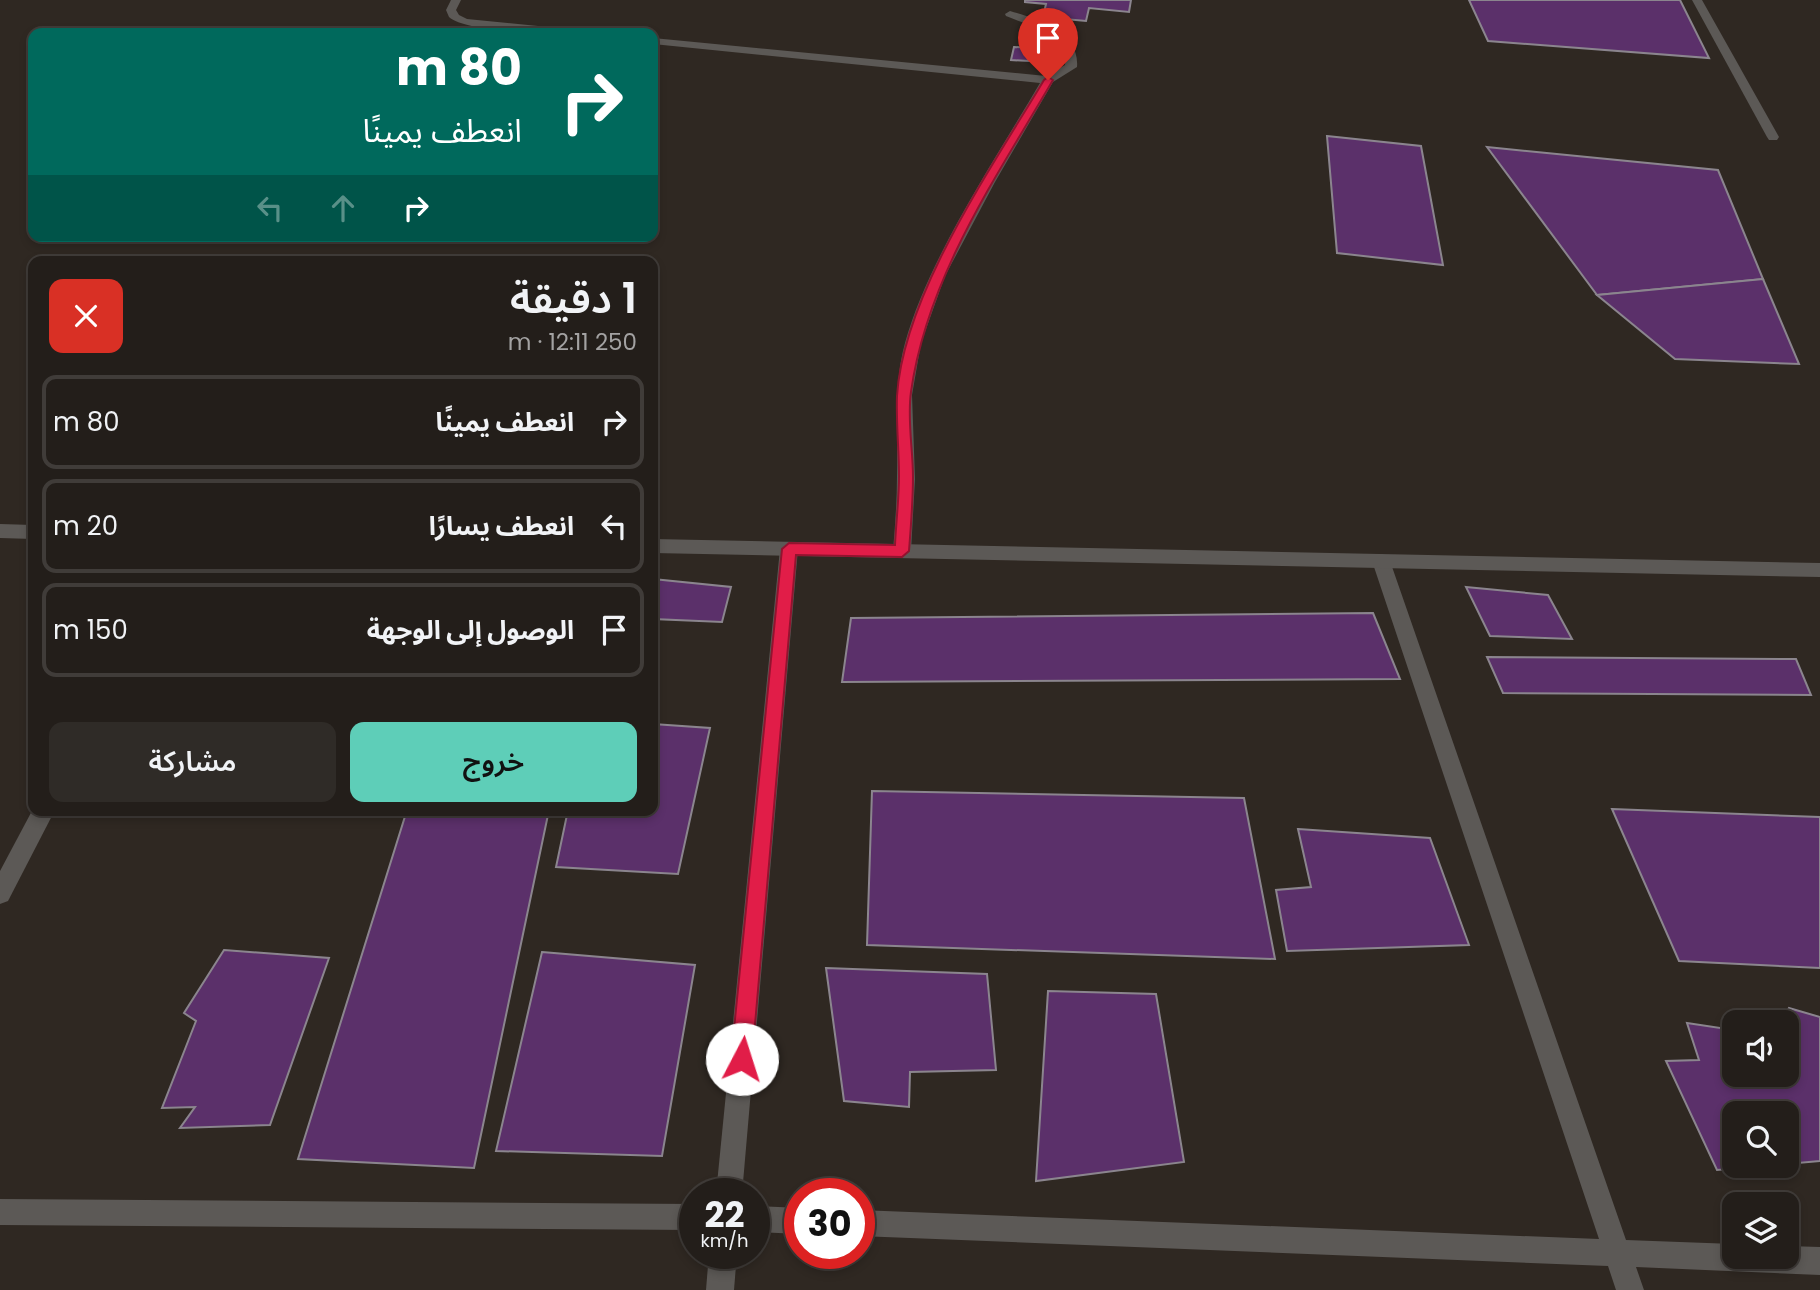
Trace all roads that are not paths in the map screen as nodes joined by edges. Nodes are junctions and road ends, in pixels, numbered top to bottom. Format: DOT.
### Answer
graph roads {
  1 [pos="456,0"];
  2 [pos="1697,0"];
  3 [pos="1010,14"];
  4 [pos="527,28"];
  5 [pos="658,41"];
  6 [pos="1048,80"];
  7 [pos="1773,137"];
  8 [pos="0,531"];
  9 [pos="28,532"];
  10 [pos="658,546"];
  11 [pos="789,549"];
  12 [pos="902,551"];
  13 [pos="1381,561"];
  14 [pos="1820,570"];
  15 [pos="41,816"];
  16 [pos="0,893"];
  17 [pos="730,1178"];
  18 [pos="0,1212"];
  19 [pos="679,1217"];
  20 [pos="875,1224"];
  21 [pos="1618,1254"];
  22 [pos="1820,1261"];
  23 [pos="722,1269"];
  24 [pos="720,1290"];
  25 [pos="1630,1290"];
  1 -- 4 [label="street"];
  2 -- 7 [label="street"];
  3 -- 6 [label="street"];
  5 -- 6 [label="street"];
  6 -- 12 [label="street"];
  8 -- 9 [label="street"];
  10 -- 11 [label="street"];
  11 -- 12 [label="street"];
  11 -- 17 [label="street"];
  12 -- 13 [label="street"];
  13 -- 14 [label="street"];
  13 -- 21 [label="street"];
  15 -- 16 [label="street"];
  18 -- 19 [label="street"];
  20 -- 21 [label="street"];
  21 -- 22 [label="street"];
  21 -- 25 [label="street"];
  23 -- 24 [label="street"];
}
